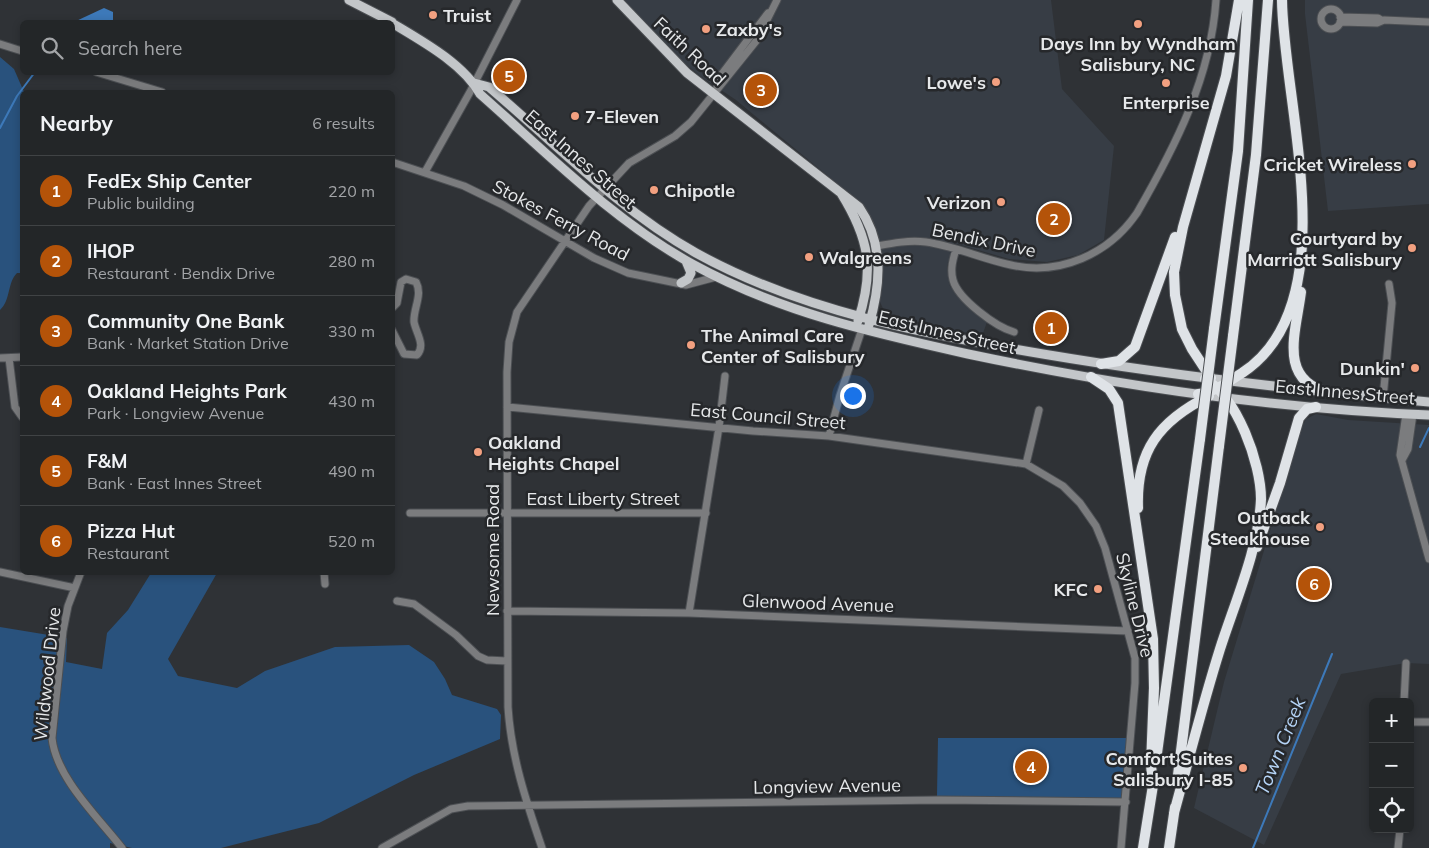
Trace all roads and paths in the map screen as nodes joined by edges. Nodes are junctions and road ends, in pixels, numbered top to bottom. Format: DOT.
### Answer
graph roads {
  1 [pos="349,0"];
  2 [pos="517,0"];
  3 [pos="617,0"];
  4 [pos="778,0"];
  5 [pos="1216,0"];
  6 [pos="1239,0"];
  7 [pos="1248,0"];
  8 [pos="1268,0"];
  9 [pos="1282,0"];
  10 [pos="1340,19"];
  11 [pos="386,20"];
  12 [pos="1429,22"];
  13 [pos="395,25"];
  14 [pos="0,44"];
  15 [pos="20,49"];
  16 [pos="106,75"];
  17 [pos="474,83"];
  18 [pos="155,90"];
  19 [pos="713,96"];
  20 [pos="395,163"];
  21 [pos="1201,166"];
  22 [pos="425,172"];
  23 [pos="605,187"];
  24 [pos="841,193"];
  25 [pos="597,196"];
  26 [pos="1302,216"];
  27 [pos="564,241"];
  28 [pos="876,246"];
  29 [pos="956,249"];
  30 [pos="682,258"];
  31 [pos="719,278"];
  32 [pos="681,283"];
  33 [pos="1389,284"];
  34 [pos="395,305"];
  35 [pos="859,316"];
  36 [pos="871,319"];
  37 [pos="862,329"];
  38 [pos="1014,332"];
  39 [pos="395,336"];
  40 [pos="20,357"];
  41 [pos="0,358"];
  42 [pos="9,358"];
  43 [pos="1101,364"];
  44 [pos="725,376"];
  45 [pos="1091,378"];
  46 [pos="1218,389"];
  47 [pos="1330,393"];
  48 [pos="1383,398"];
  49 [pos="1429,402"];
  50 [pos="507,406"];
  51 [pos="1316,407"];
  52 [pos="1038,410"];
  53 [pos="1409,414"];
  54 [pos="20,415"];
  55 [pos="1429,415"];
  56 [pos="719,427"];
  57 [pos="829,436"];
  58 [pos="1026,464"];
  59 [pos="410,513"];
  60 [pos="706,513"];
  61 [pos="506,514"];
  62 [pos="1429,559"];
  63 [pos="0,572"];
  64 [pos="80,575"];
  65 [pos="324,575"];
  66 [pos="1145,581"];
  67 [pos="325,582"];
  68 [pos="75,588"];
  69 [pos="1237,599"];
  70 [pos="397,602"];
  71 [pos="507,611"];
  72 [pos="689,613"];
  73 [pos="1128,631"];
  74 [pos="507,660"];
  75 [pos="1406,663"];
  76 [pos="1404,698"];
  77 [pos="1414,722"];
  78 [pos="1429,722"];
  79 [pos="1153,786"];
  80 [pos="1126,802"];
  81 [pos="528,805"];
  82 [pos="1174,813"];
  83 [pos="1400,833"];
  84 [pos="122,848"];
  85 [pos="382,848"];
  86 [pos="542,848"];
  87 [pos="1121,848"];
  88 [pos="1143,848"];
  89 [pos="1169,848"];
  90 [pos="1398,848"];
  1 -- 11 [label="main road, East Innes Street"];
  2 -- 17 [label="street"];
  3 -- 19 [label="main road, Faith Road"];
  4 -- 19 [label="street, Newsome Road"];
  5 -- 29 [label="street, Bendix Drive"];
  6 -- 21 [label="highway"];
  7 -- 79 [label="highway, bridge"];
  8 -- 82 [label="highway, bridge"];
  9 -- 26 [label="highway"];
  10 -- 12 [label="street"];
  13 -- 17 [label="main road, East Innes Street"];
  14 -- 15 [label="street"];
  16 -- 18 [label="street"];
  17 -- 22 [label="street"];
  17 -- 23 [label="main road, East Innes Street"];
  17 -- 25 [label="main road, East Innes Street"];
  19 -- 23 [label="street, Newsome Road"];
  19 -- 24 [label="main road, Faith Road"];
  20 -- 22 [label="street, Stokes Ferry Road"];
  21 -- 43 [label="highway"];
  21 -- 46 [label="highway"];
  22 -- 27 [label="street, Stokes Ferry Road"];
  23 -- 25 [label="street, Newsome Road"];
  23 -- 35 [label="main road, East Innes Street"];
  24 -- 28 [label="main road, Faith Road"];
  24 -- 35 [label="main road, Faith Road"];
  25 -- 27 [label="street, Newsome Road"];
  25 -- 30 [label="main road, East Innes Street"];
  26 -- 46 [label="highway"];
  26 -- 47 [label="highway"];
  27 -- 32 [label="street, Stokes Ferry Road"];
  27 -- 50 [label="street, Newsome Road"];
  28 -- 29 [label="street, Bendix Drive"];
  28 -- 36 [label="main road, Faith Road"];
  29 -- 38 [label="street"];
  30 -- 31 [label="main road, East Innes Street"];
  30 -- 32 [label="main road"];
  31 -- 32 [label="street, Stokes Ferry Road"];
  31 -- 37 [label="main road, East Innes Street"];
  33 -- 48 [label="street"];
  34 -- 39 [label="street"];
  35 -- 36 [label="main road, East Innes Street"];
  35 -- 37 [label="main road, Faith Road"];
  36 -- 37 [label="main road"];
  36 -- 43 [label="main road, East Innes Street"];
  37 -- 45 [label="main road, East Innes Street"];
  37 -- 57 [label="street"];
  40 -- 42 [label="street"];
  41 -- 42 [label="street"];
  42 -- 54 [label="street"];
  43 -- 46 [label="main road, East Innes Street"];
  44 -- 56 [label="street"];
  45 -- 46 [label="main road, East Innes Street"];
  45 -- 66 [label="highway"];
  46 -- 47 [label="main road, East Innes Street"];
  46 -- 51 [label="main road, East Innes Street"];
  46 -- 66 [label="highway"];
  46 -- 69 [label="highway"];
  47 -- 48 [label="main road, East Innes Street"];
  48 -- 49 [label="main road, East Innes Street"];
  50 -- 56 [label="street, East Council Street"];
  50 -- 61 [label="street, Newsome Road"];
  51 -- 53 [label="main road, East Innes Street"];
  51 -- 69 [label="highway"];
  52 -- 58 [label="street"];
  53 -- 55 [label="main road, East Innes Street"];
  53 -- 62 [label="street"];
  56 -- 57 [label="street, East Council Street"];
  56 -- 60 [label="street"];
  57 -- 58 [label="street, East Council Street"];
  58 -- 73 [label="street, Skyline Drive"];
  59 -- 61 [label="street, East Liberty Street"];
  60 -- 61 [label="street, East Liberty Street"];
  60 -- 72 [label="street"];
  61 -- 71 [label="street, Newsome Road"];
  63 -- 68 [label="street"];
  64 -- 68 [label="street, Wildwood Drive"];
  65 -- 67 [label="street"];
  66 -- 79 [label="highway"];
  68 -- 84 [label="street, Wildwood Drive"];
  69 -- 82 [label="highway"];
  70 -- 74 [label="street"];
  71 -- 72 [label="street, Glenwood Avenue"];
  71 -- 74 [label="street, Newsome Road"];
  72 -- 73 [label="street, Glenwood Avenue"];
  73 -- 80 [label="street, Skyline Drive"];
  74 -- 81 [label="street, Newsome Road"];
  75 -- 76 [label="street"];
  77 -- 78 [label="street"];
  79 -- 88 [label="highway"];
  80 -- 81 [label="street, Longview Avenue"];
  80 -- 87 [label="street, Skyline Drive"];
  81 -- 85 [label="street"];
  81 -- 86 [label="street, Newsome Road"];
  82 -- 89 [label="highway"];
  83 -- 90 [label="street"];
}
